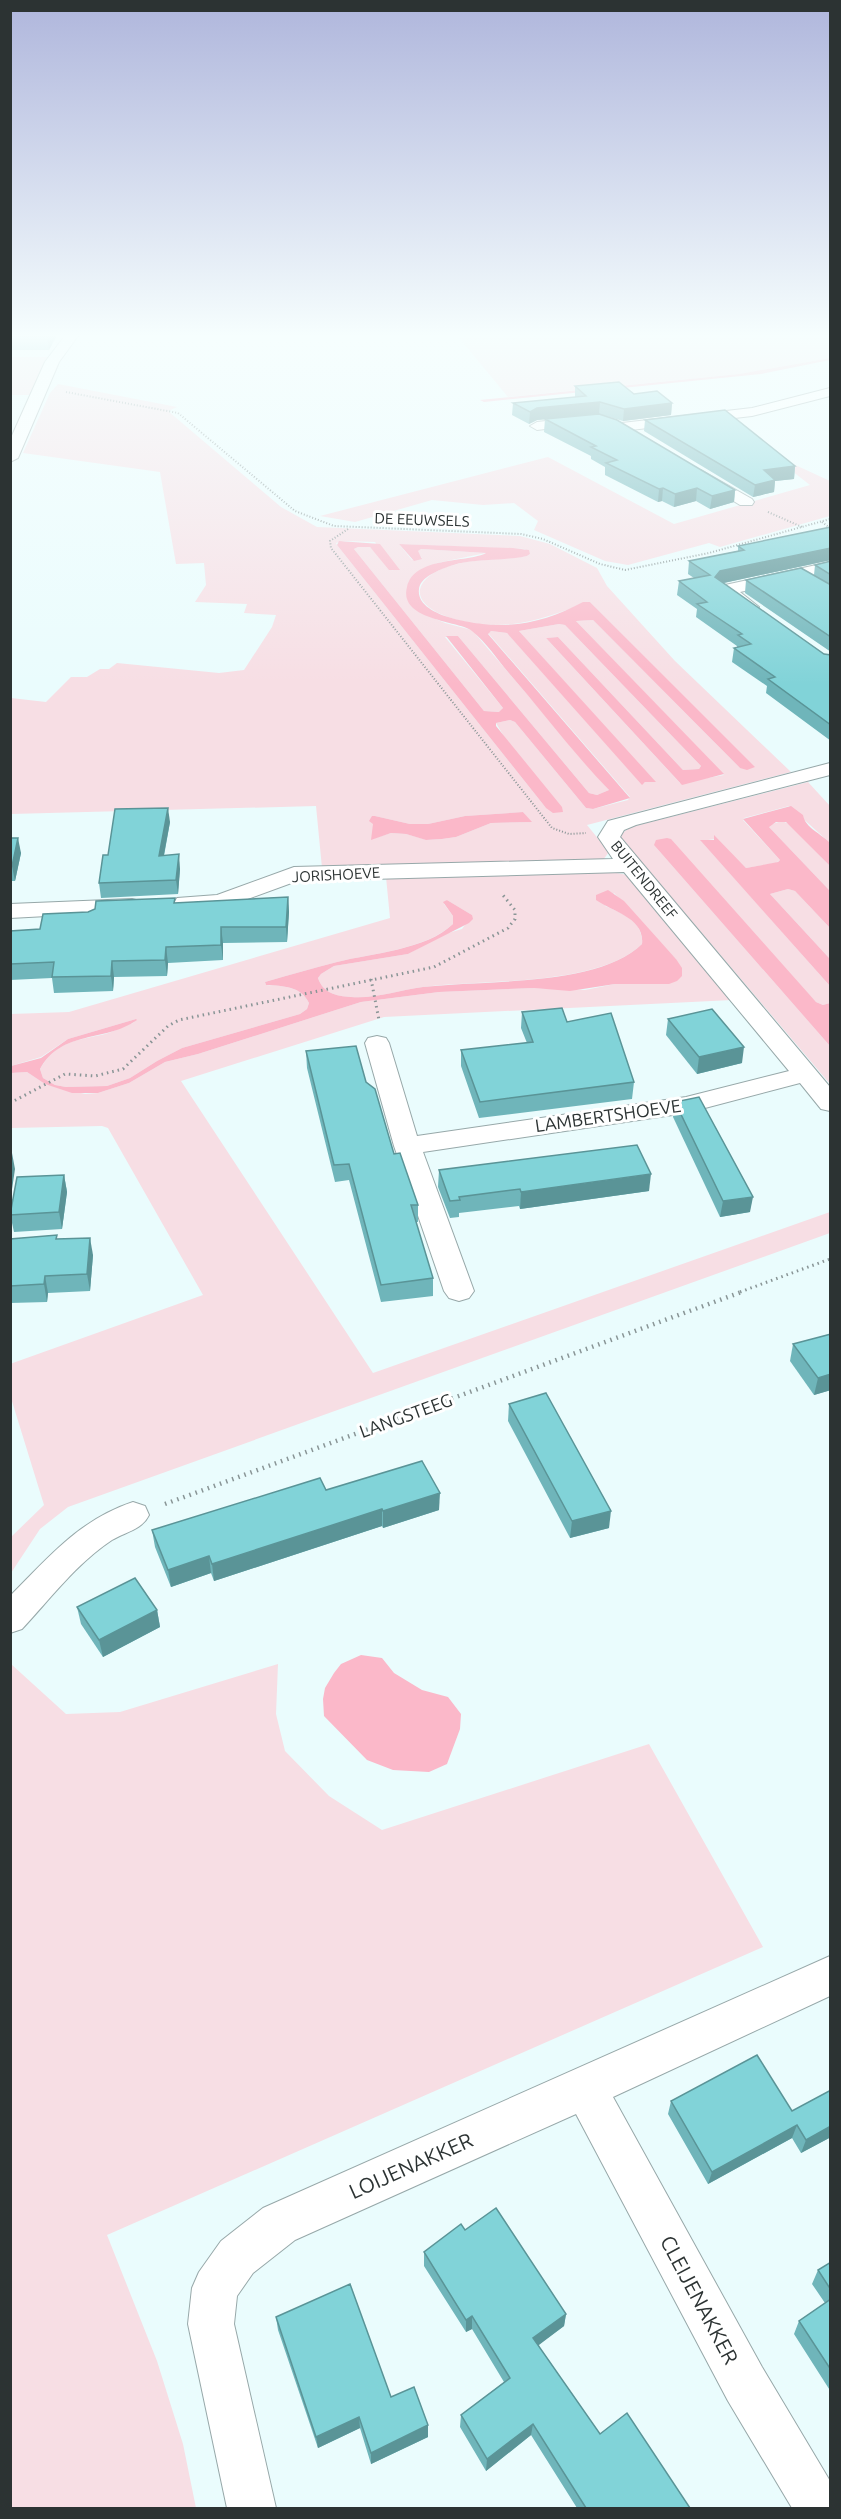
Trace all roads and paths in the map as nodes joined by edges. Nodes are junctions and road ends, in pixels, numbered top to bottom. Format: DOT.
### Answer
graph roads {
  1 [pos="222,451"];
  2 [pos="689,467"];
  3 [pos="746,502"];
  4 [pos="783,519"];
  5 [pos="831,519"];
  6 [pos="822,522"];
  7 [pos="802,527"];
  8 [pos="349,528"];
  9 [pos="831,528"];
  10 [pos="831,567"];
  11 [pos="762,616"];
  12 [pos="831,769"];
  13 [pos="611,832"];
  14 [pos="630,865"];
  15 [pos="482,869"];
  16 [pos="10,911"];
  17 [pos="371,980"];
  18 [pos="375,1003"];
  19 [pos="377,1042"];
  20 [pos="806,1074"];
  21 [pos="61,1077"];
  22 [pos="41,1087"];
  23 [pos="10,1103"];
  24 [pos="831,1103"];
  25 [pos="407,1146"];
  26 [pos="831,1259"];
  27 [pos="459,1291"];
  28 [pos="133,1515"];
  29 [pos="10,1619"];
  30 [pos="831,1976"];
  31 [pos="585,2088"];
  32 [pos="250,2508"];
  33 [pos="819,2508"];
  1 -- 8 [label="path, DE EEUWSELS"];
  2 -- 3 [label="street"];
  4 -- 7 [label="path"];
  5 -- 6 [label="path, DE EEUWSELS"];
  6 -- 7 [label="path, DE EEUWSELS"];
  6 -- 9 [label="path"];
  7 -- 8 [label="path, DE EEUWSELS"];
  8 -- 13 [label="path"];
  10 -- 11 [label="street"];
  12 -- 13 [label="street, BUITENDREEF"];
  13 -- 14 [label="street, BUITENDREEF"];
  14 -- 15 [label="street, JORISHOEVE"];
  14 -- 20 [label="street, BUITENDREEF"];
  15 -- 16 [label="street, JORISHOEVE"];
  15 -- 17 [label="path"];
  17 -- 18 [label="path"];
  17 -- 21 [label="path"];
  19 -- 25 [label="street"];
  20 -- 24 [label="street, BUITENDREEF"];
  20 -- 25 [label="street, LAMBERTSHOEVE"];
  21 -- 22 [label="path"];
  22 -- 23 [label="path"];
  25 -- 27 [label="street"];
  26 -- 28 [label="path, LANGSTEEG"];
  28 -- 29 [label="street"];
  30 -- 31 [label="street, LOIJENAKKER"];
  31 -- 32 [label="street, LOIJENAKKER"];
  31 -- 33 [label="street, CLEIJENAKKER"];
}
